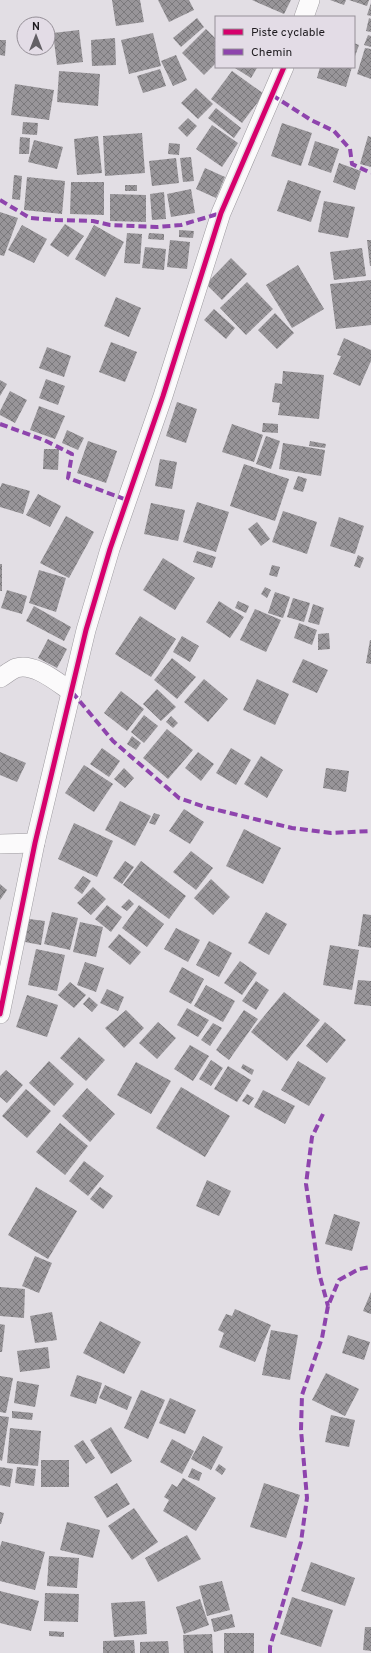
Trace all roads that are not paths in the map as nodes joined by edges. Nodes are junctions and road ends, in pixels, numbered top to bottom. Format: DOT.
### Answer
graph roads {
  1 [pos="310,0"];
  2 [pos="304,16"];
  3 [pos="284,68"];
  4 [pos="0,678"];
  5 [pos="72,692"];
  6 [pos="35,843"];
  7 [pos="0,844"];
  8 [pos="0,1014"];
  1 -- 2 [label="street"];
  3 -- 5 [label="street"];
  4 -- 5 [label="street"];
  5 -- 6 [label="street"];
  6 -- 7 [label="street"];
  6 -- 8 [label="street"];
}
